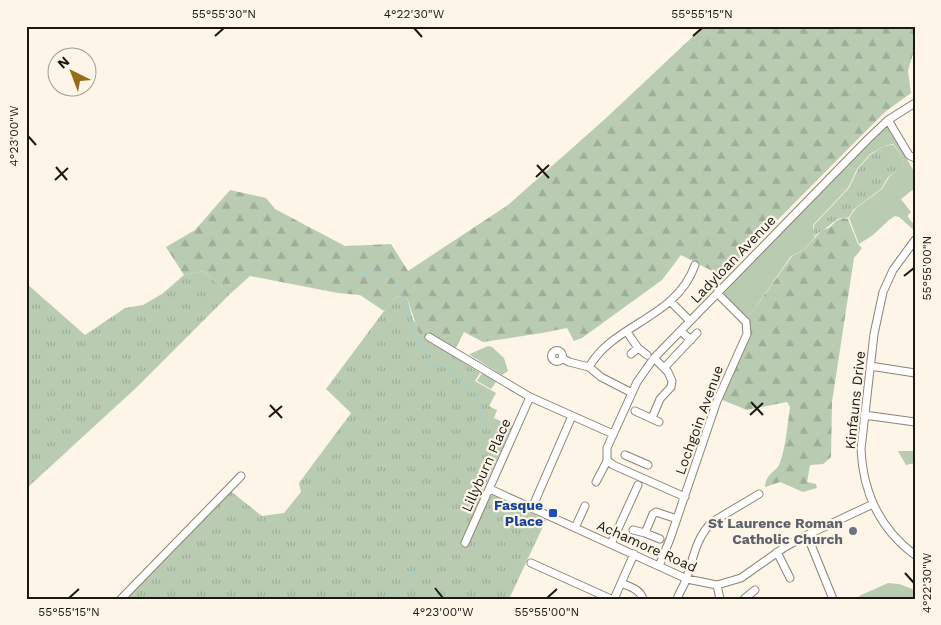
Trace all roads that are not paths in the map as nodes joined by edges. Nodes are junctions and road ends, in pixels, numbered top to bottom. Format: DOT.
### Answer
graph roads {
  1 [pos="915,103"];
  2 [pos="888,120"];
  3 [pos="915,158"];
  4 [pos="915,240"];
  5 [pos="695,265"];
  6 [pos="717,293"];
  7 [pos="670,301"];
  8 [pos="690,321"];
  9 [pos="627,332"];
  10 [pos="697,333"];
  11 [pos="684,334"];
  12 [pos="429,337"];
  13 [pos="690,340"];
  14 [pos="638,348"];
  15 [pos="631,354"];
  16 [pos="650,357"];
  17 [pos="562,358"];
  18 [pos="870,366"];
  19 [pos="589,367"];
  20 [pos="664,368"];
  21 [pos="915,373"];
  22 [pos="632,393"];
  23 [pos="530,397"];
  24 [pos="634,411"];
  25 [pos="864,415"];
  26 [pos="572,416"];
  27 [pos="652,418"];
  28 [pos="659,422"];
  29 [pos="915,422"];
  30 [pos="613,434"];
  31 [pos="625,455"];
  32 [pos="607,460"];
  33 [pos="634,460"];
  34 [pos="648,465"];
  35 [pos="628,472"];
  36 [pos="241,476"];
  37 [pos="596,482"];
  38 [pos="638,485"];
  39 [pos="490,489"];
  40 [pos="759,494"];
  41 [pos="685,497"];
  42 [pos="873,504"];
  43 [pos="586,506"];
  44 [pos="532,508"];
  45 [pos="677,519"];
  46 [pos="575,528"];
  47 [pos="633,530"];
  48 [pos="646,533"];
  49 [pos="807,535"];
  50 [pos="660,538"];
  51 [pos="464,543"];
  52 [pos="611,544"];
  53 [pos="777,552"];
  54 [pos="634,554"];
  55 [pos="915,555"];
  56 [pos="531,563"];
  57 [pos="659,566"];
  58 [pos="790,578"];
  59 [pos="687,579"];
  60 [pos="621,583"];
  61 [pos="717,585"];
  62 [pos="755,590"];
  63 [pos="741,597"];
  64 [pos="121,599"];
  65 [pos="613,599"];
  66 [pos="642,599"];
  67 [pos="677,599"];
  68 [pos="720,599"];
  69 [pos="833,599"];
  1 -- 2 [label="street, Ladyloan Avenue"];
  2 -- 3 [label="street"];
  2 -- 6 [label="street, Ladyloan Avenue"];
  4 -- 18 [label="street, Kinfauns Drive"];
  5 -- 7 [label="street"];
  6 -- 8 [label="street, Ladyloan Avenue"];
  6 -- 41 [label="street, Lochgoin Avenue"];
  7 -- 8 [label="street"];
  7 -- 9 [label="street"];
  8 -- 16 [label="street, Ladyloan Avenue"];
  9 -- 14 [label="street"];
  9 -- 19 [label="street"];
  10 -- 13 [label="street"];
  11 -- 13 [label="street"];
  12 -- 23 [label="street"];
  13 -- 20 [label="street"];
  14 -- 15 [label="street"];
  14 -- 16 [label="street"];
  16 -- 20 [label="street"];
  16 -- 22 [label="street, Ladyloan Avenue"];
  17 -- 19 [label="street"];
  18 -- 21 [label="street"];
  18 -- 25 [label="street, Kinfauns Drive"];
  19 -- 22 [label="street"];
  20 -- 27 [label="street"];
  22 -- 30 [label="street, Ladyloan Avenue"];
  23 -- 26 [label="street"];
  23 -- 39 [label="street, Lillyburn Place"];
  24 -- 27 [label="street"];
  25 -- 29 [label="street"];
  25 -- 42 [label="street, Kinfauns Drive"];
  26 -- 30 [label="street"];
  26 -- 44 [label="street"];
  27 -- 28 [label="street"];
  30 -- 32 [label="street, Ladyloan Avenue"];
  31 -- 33 [label="street"];
  32 -- 35 [label="street"];
  32 -- 37 [label="street, Ladyloan Avenue"];
  33 -- 34 [label="street"];
  33 -- 35 [label="street"];
  35 -- 41 [label="street"];
  36 -- 64 [label="street"];
  38 -- 52 [label="street"];
  39 -- 44 [label="street, Achamore Road"];
  39 -- 51 [label="street, Lillyburn Place"];
  40 -- 59 [label="street"];
  41 -- 45 [label="street, Lochgoin Avenue"];
  42 -- 49 [label="street, Achamore Road"];
  42 -- 55 [label="street, Kinfauns Drive"];
  43 -- 46 [label="street"];
  44 -- 46 [label="street, Achamore Road"];
  45 -- 48 [label="street"];
  45 -- 57 [label="street, Lochgoin Avenue"];
  46 -- 52 [label="street, Achamore Road"];
  47 -- 48 [label="street"];
  48 -- 50 [label="street"];
  49 -- 53 [label="street, Achamore Road"];
  49 -- 69 [label="street"];
  52 -- 54 [label="street, Achamore Road"];
  53 -- 58 [label="street"];
  53 -- 61 [label="street, Achamore Road"];
  54 -- 57 [label="street, Achamore Road"];
  54 -- 60 [label="street"];
  56 -- 65 [label="street"];
  57 -- 59 [label="street, Achamore Road"];
  59 -- 61 [label="street, Achamore Road"];
  59 -- 67 [label="street"];
  60 -- 65 [label="street"];
  60 -- 66 [label="street"];
  61 -- 68 [label="street"];
  62 -- 63 [label="street"];
}
